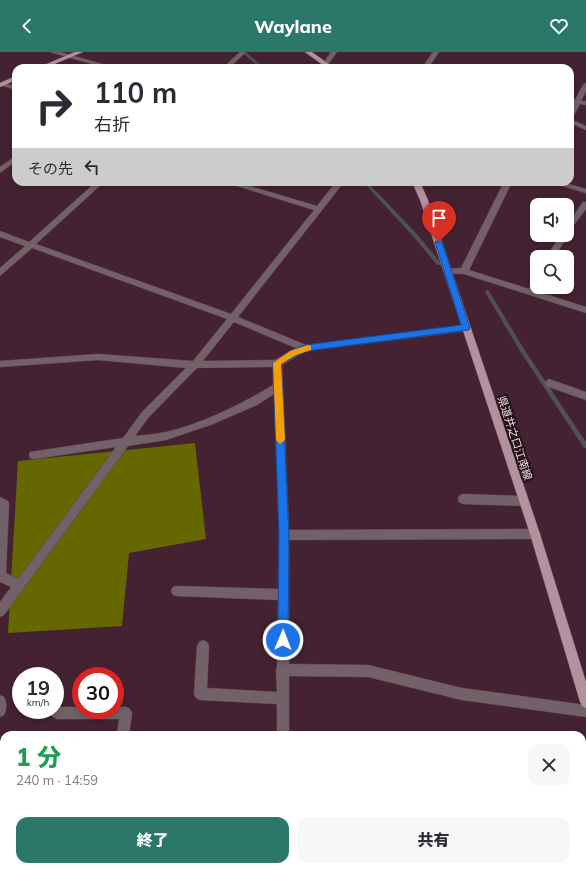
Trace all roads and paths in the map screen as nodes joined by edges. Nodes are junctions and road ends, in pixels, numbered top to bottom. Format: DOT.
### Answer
graph roads {
  1 [pos="53,52"];
  2 [pos="80,52"];
  3 [pos="243,52"];
  4 [pos="308,52"];
  5 [pos="334,52"];
  6 [pos="436,52"];
  7 [pos="68,57"];
  8 [pos="50,64"];
  9 [pos="97,64"];
  10 [pos="230,64"];
  11 [pos="325,64"];
  12 [pos="329,64"];
  13 [pos="428,64"];
  14 [pos="12,80"];
  15 [pos="1,84"];
  16 [pos="586,85"];
  17 [pos="12,87"];
  18 [pos="574,102"];
  19 [pos="578,102"];
  20 [pos="586,104"];
  21 [pos="574,110"];
  22 [pos="574,123"];
  23 [pos="586,128"];
  24 [pos="12,161"];
  25 [pos="0,171"];
  26 [pos="96,186"];
  27 [pos="241,186"];
  28 [pos="337,186"];
  29 [pos="417,186"];
  30 [pos="506,186"];
  31 [pos="568,186"];
  32 [pos="586,191"];
  33 [pos="586,204"];
  34 [pos="318,209"];
  35 [pos="574,221"];
  36 [pos="0,234"];
  37 [pos="31,245"];
  38 [pos="448,271"];
  39 [pos="464,271"];
  40 [pos="0,273"];
  41 [pos="530,293"];
  42 [pos="534,294"];
  43 [pos="586,310"];
  44 [pos="232,318"];
  45 [pos="466,328"];
  46 [pos="305,348"];
  47 [pos="277,363"];
  48 [pos="0,364"];
  49 [pos="195,364"];
  50 [pos="549,383"];
  51 [pos="278,386"];
  52 [pos="586,396"];
  53 [pos="126,442"];
  54 [pos="34,455"];
  55 [pos="463,500"];
  56 [pos="523,500"];
  57 [pos="0,502"];
  58 [pos="535,534"];
  59 [pos="284,535"];
  60 [pos="0,575"];
  61 [pos="19,585"];
  62 [pos="177,591"];
  63 [pos="284,595"];
  64 [pos="0,611"];
  65 [pos="203,646"];
  66 [pos="282,670"];
  67 [pos="282,698"];
  68 [pos="0,701"];
  69 [pos="586,702"];
  70 [pos="0,711"];
  71 [pos="586,711"];
  72 [pos="64,714"];
  73 [pos="124,731"];
  74 [pos="283,731"];
  1 -- 7 [label="street"];
  2 -- 7 [label="main road"];
  3 -- 10 [label="street"];
  4 -- 11 [label="main road"];
  5 -- 12 [label="street"];
  6 -- 13 [label="street"];
  7 -- 8 [label="main road"];
  7 -- 9 [label="street"];
  14 -- 15 [label="main road"];
  15 -- 17 [label="street"];
  16 -- 19 [label="street"];
  18 -- 19 [label="street"];
  19 -- 20 [label="street"];
  19 -- 21 [label="street"];
  22 -- 23 [label="street"];
  24 -- 25 [label="street"];
  26 -- 37 [label="street"];
  27 -- 34 [label="street"];
  28 -- 34 [label="street"];
  29 -- 38 [label="main road, 県道井之口江南線"];
  30 -- 39 [label="street"];
  31 -- 32 [label="street"];
  33 -- 35 [label="street"];
  34 -- 44 [label="street"];
  36 -- 37 [label="street"];
  37 -- 40 [label="street"];
  37 -- 44 [label="street"];
  38 -- 39 [label="street"];
  38 -- 45 [label="main road, 県道井之口江南線"];
  39 -- 41 [label="street"];
  42 -- 43 [label="street"];
  44 -- 46 [label="street"];
  44 -- 49 [label="street"];
  45 -- 46 [label="street"];
  45 -- 56 [label="main road, 県道井之口江南線"];
  46 -- 47 [label="street"];
  47 -- 49 [label="street"];
  47 -- 51 [label="street"];
  48 -- 49 [label="street"];
  49 -- 53 [label="street"];
  50 -- 52 [label="street"];
  51 -- 53 [label="street"];
  51 -- 59 [label="street"];
  53 -- 54 [label="street"];
  53 -- 61 [label="street"];
  55 -- 56 [label="street"];
  56 -- 58 [label="main road, 県道井之口江南線"];
  57 -- 60 [label="street"];
  58 -- 59 [label="street"];
  58 -- 69 [label="main road, 県道井之口江南線"];
  59 -- 63 [label="street"];
  60 -- 61 [label="street"];
  61 -- 64 [label="street"];
  62 -- 63 [label="street"];
  63 -- 66 [label="street"];
  65 -- 67 [label="street"];
  66 -- 67 [label="street"];
  66 -- 71 [label="street"];
  67 -- 74 [label="street"];
  68 -- 70 [label="street"];
  72 -- 73 [label="street"];
}
